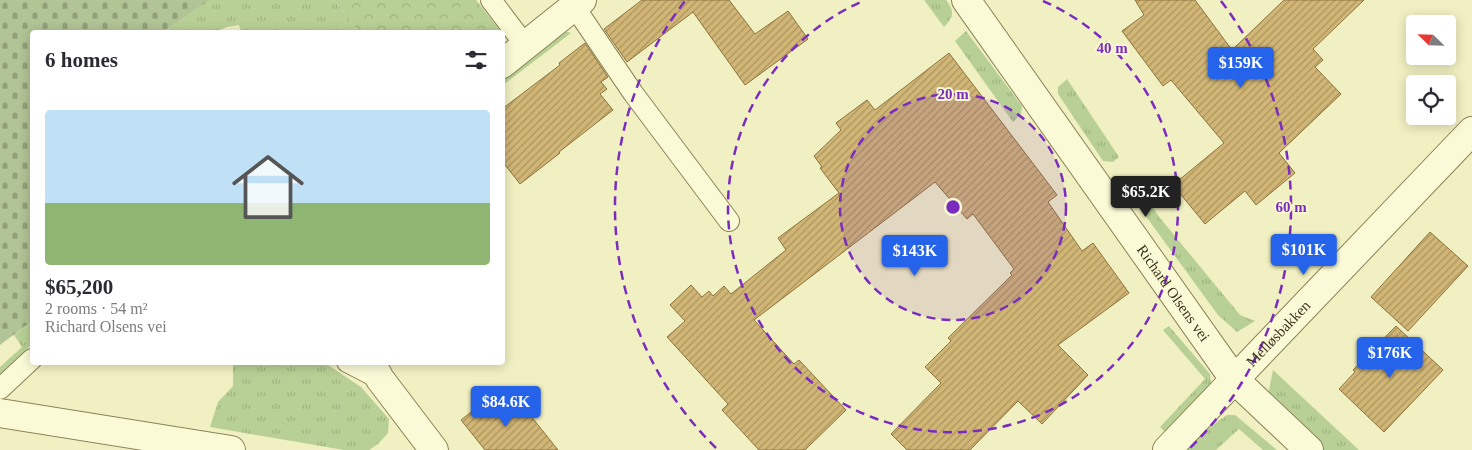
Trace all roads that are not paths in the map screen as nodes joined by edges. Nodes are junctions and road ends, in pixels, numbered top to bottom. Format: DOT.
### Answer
graph roads {
  1 [pos="492,0"];
  2 [pos="966,0"];
  3 [pos="578,3"];
  4 [pos="525,45"];
  5 [pos="505,62"];
  6 [pos="1472,131"];
  7 [pos="729,221"];
  8 [pos="30,361"];
  9 [pos="357,365"];
  10 [pos="376,371"];
  11 [pos="1234,379"];
  12 [pos="0,389"];
  13 [pos="0,413"];
  14 [pos="232,450"];
  15 [pos="434,450"];
  16 [pos="1167,450"];
  17 [pos="1309,450"];
  1 -- 4 [label="lane"];
  2 -- 11 [label="street, Richard Olsens vei"];
  3 -- 4 [label="street"];
  3 -- 7 [label="lane"];
  4 -- 5 [label="street"];
  6 -- 11 [label="street, Melløsbakken"];
  8 -- 12 [label="lane"];
  9 -- 10 [label="lane"];
  10 -- 15 [label="street"];
  11 -- 16 [label="street, Melløsbakken"];
  11 -- 17 [label="street, Richard Olsens vei"];
  13 -- 14 [label="street"];
}
